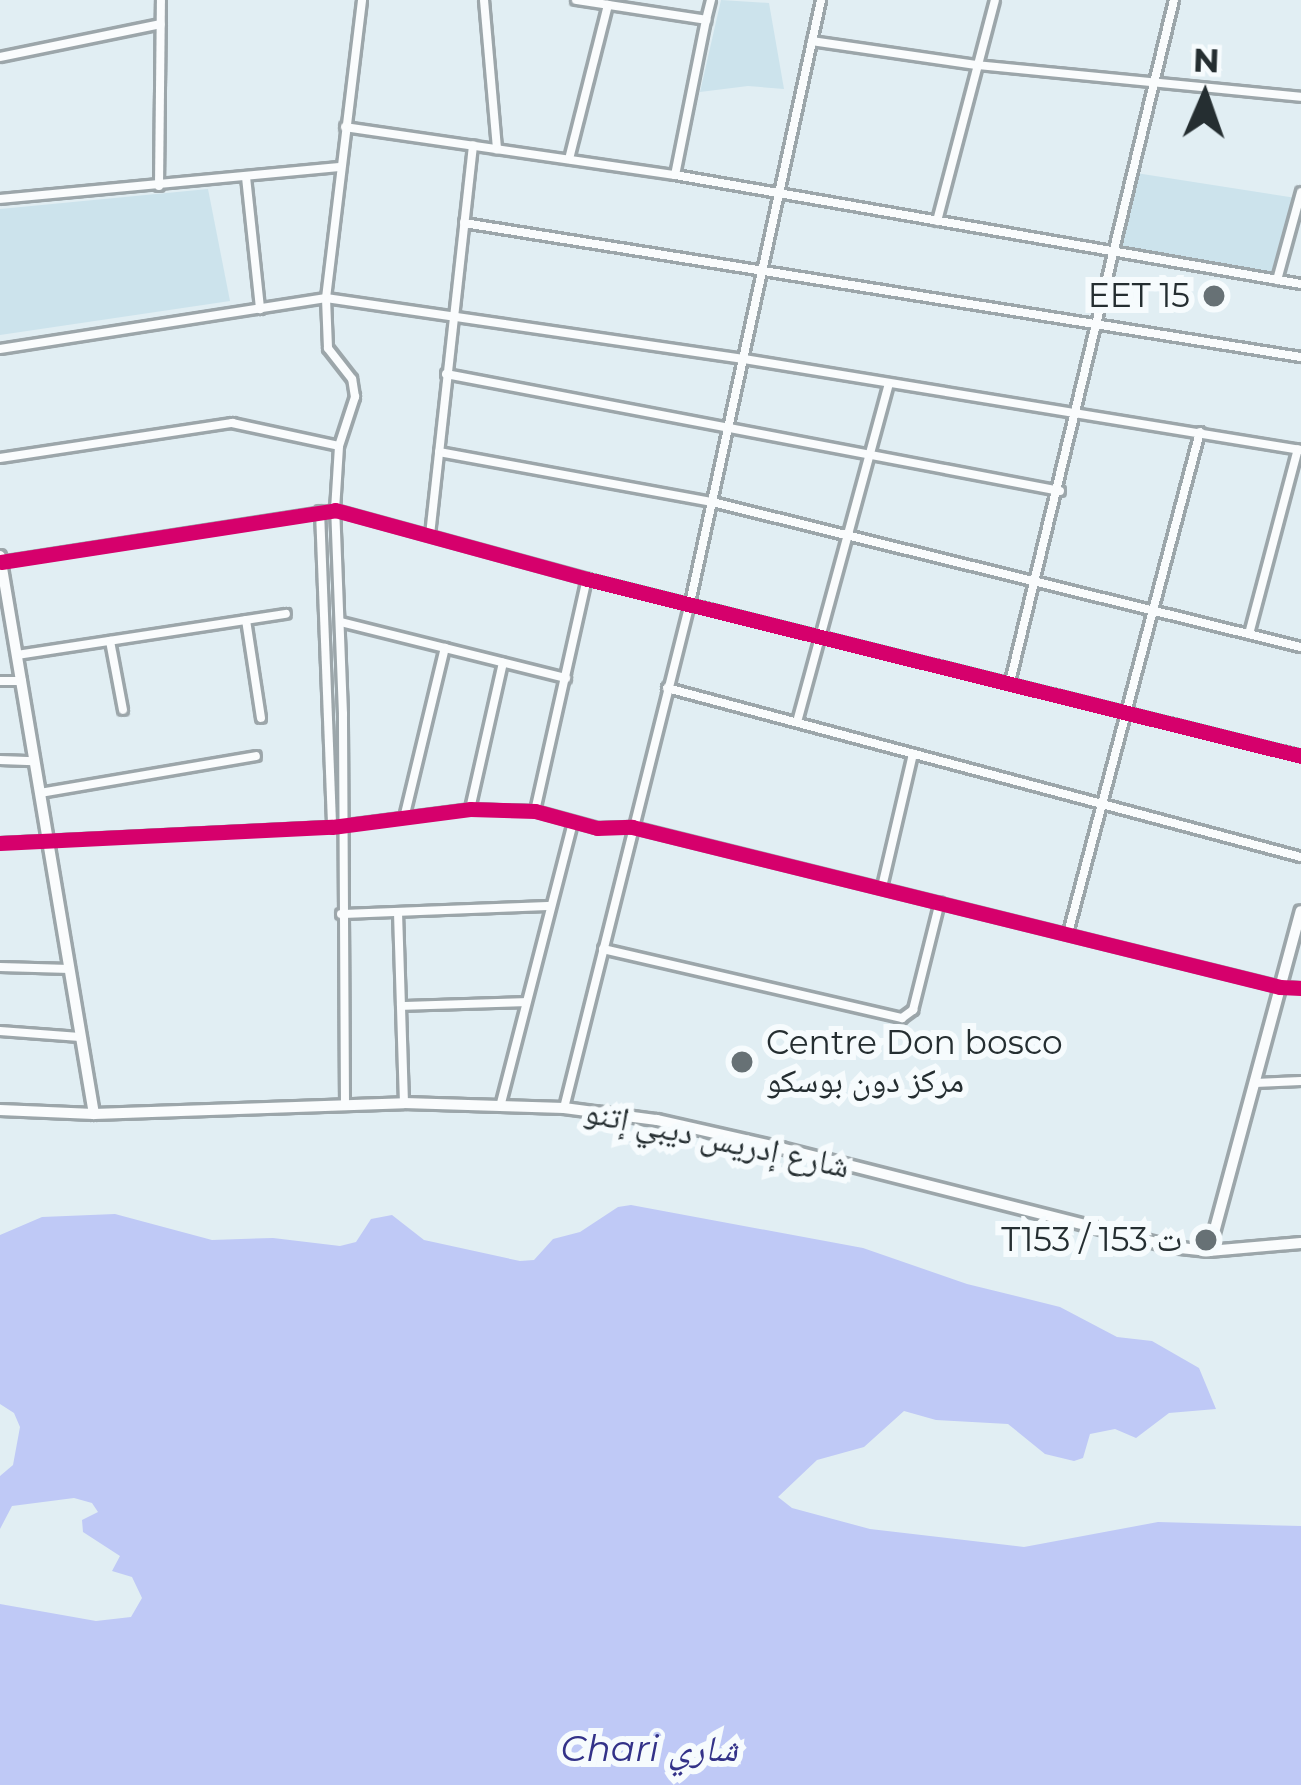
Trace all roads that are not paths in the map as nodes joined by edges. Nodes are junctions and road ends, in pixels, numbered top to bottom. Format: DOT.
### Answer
graph roads {
  1 [pos="161,0"];
  2 [pos="362,0"];
  3 [pos="484,0"];
  4 [pos="576,0"];
  5 [pos="712,0"];
  6 [pos="821,0"];
  7 [pos="995,0"];
  8 [pos="1174,0"];
  9 [pos="608,5"];
  10 [pos="706,20"];
  11 [pos="161,24"];
  12 [pos="812,41"];
  13 [pos="0,57"];
  14 [pos="977,65"];
  15 [pos="1153,81"];
  16 [pos="1301,97"];
  17 [pos="345,127"];
  18 [pos="473,145"];
  19 [pos="497,149"];
  20 [pos="569,158"];
  21 [pos="340,167"];
  22 [pos="675,175"];
  23 [pos="246,177"];
  24 [pos="159,186"];
  25 [pos="1301,192"];
  26 [pos="780,194"];
  27 [pos="0,199"];
  28 [pos="937,221"];
  29 [pos="464,223"];
  30 [pos="1112,254"];
  31 [pos="763,273"];
  32 [pos="1277,280"];
  33 [pos="1301,284"];
  34 [pos="326,298"];
  35 [pos="260,309"];
  36 [pos="452,314"];
  37 [pos="1096,325"];
  38 [pos="0,349"];
  39 [pos="1301,357"];
  40 [pos="744,358"];
  41 [pos="446,374"];
  42 [pos="890,384"];
  43 [pos="1077,412"];
  44 [pos="729,428"];
  45 [pos="1200,432"];
  46 [pos="339,446"];
  47 [pos="1300,449"];
  48 [pos="440,452"];
  49 [pos="0,458"];
  50 [pos="872,458"];
  51 [pos="1060,491"];
  52 [pos="712,502"];
  53 [pos="334,510"];
  54 [pos="320,511"];
  55 [pos="430,535"];
  56 [pos="849,536"];
  57 [pos="1,559"];
  58 [pos="587,579"];
  59 [pos="1035,580"];
  60 [pos="3,589"];
  61 [pos="690,603"];
  62 [pos="1151,611"];
  63 [pos="286,614"];
  64 [pos="247,620"];
  65 [pos="341,622"];
  66 [pos="1249,634"];
  67 [pos="821,636"];
  68 [pos="110,641"];
  69 [pos="1301,647"];
  70 [pos="445,648"];
  71 [pos="17,655"];
  72 [pos="503,663"];
  73 [pos="566,678"];
  74 [pos="0,681"];
  75 [pos="22,681"];
  76 [pos="1010,682"];
  77 [pos="667,688"];
  78 [pos="123,710"];
  79 [pos="1126,712"];
  80 [pos="343,714"];
  81 [pos="329,715"];
  82 [pos="261,718"];
  83 [pos="797,722"];
  84 [pos="914,754"];
  85 [pos="256,756"];
  86 [pos="1301,757"];
  87 [pos="0,760"];
  88 [pos="34,761"];
  89 [pos="40,793"];
  90 [pos="1099,804"];
  91 [pos="470,809"];
  92 [pos="536,811"];
  93 [pos="404,814"];
  94 [pos="573,822"];
  95 [pos="345,826"];
  96 [pos="332,827"];
  97 [pos="632,827"];
  98 [pos="0,842"];
  99 [pos="48,842"];
  100 [pos="1301,857"];
  101 [pos="882,887"];
  102 [pos="940,902"];
  103 [pos="550,906"];
  104 [pos="398,911"];
  105 [pos="1301,911"];
  106 [pos="341,914"];
  107 [pos="1068,933"];
  108 [pos="603,950"];
  109 [pos="0,967"];
  110 [pos="70,969"];
  111 [pos="1280,987"];
  112 [pos="1301,988"];
  113 [pos="525,1002"];
  114 [pos="401,1006"];
  115 [pos="0,1030"];
  116 [pos="82,1037"];
  117 [pos="1301,1081"];
  118 [pos="1255,1082"];
  119 [pos="404,1103"];
  120 [pos="501,1103"];
  121 [pos="345,1105"];
  122 [pos="564,1108"];
  123 [pos="0,1110"];
  124 [pos="94,1114"];
  125 [pos="1301,1243"];
  126 [pos="1209,1252"];
  1 -- 11 [label="street"];
  2 -- 17 [label="street"];
  3 -- 19 [label="street"];
  4 -- 9 [label="street"];
  5 -- 10 [label="street"];
  6 -- 12 [label="street"];
  7 -- 14 [label="street"];
  8 -- 15 [label="street"];
  9 -- 10 [label="street"];
  9 -- 20 [label="street"];
  10 -- 22 [label="street"];
  11 -- 13 [label="street"];
  11 -- 24 [label="street"];
  12 -- 14 [label="street"];
  12 -- 26 [label="street"];
  14 -- 15 [label="street"];
  14 -- 28 [label="street"];
  15 -- 16 [label="street"];
  15 -- 30 [label="street"];
  17 -- 18 [label="street"];
  17 -- 21 [label="street"];
  18 -- 19 [label="street"];
  18 -- 29 [label="street"];
  19 -- 20 [label="street"];
  20 -- 22 [label="street"];
  21 -- 23 [label="street"];
  21 -- 34 [label="street"];
  22 -- 26 [label="street"];
  23 -- 24 [label="street"];
  23 -- 35 [label="street"];
  24 -- 27 [label="street"];
  25 -- 32 [label="street"];
  26 -- 28 [label="street"];
  26 -- 31 [label="street"];
  28 -- 30 [label="street"];
  29 -- 31 [label="street"];
  29 -- 36 [label="street"];
  30 -- 32 [label="street"];
  30 -- 37 [label="street"];
  31 -- 37 [label="street"];
  31 -- 40 [label="street"];
  32 -- 33 [label="street"];
  34 -- 35 [label="street"];
  34 -- 36 [label="street"];
  34 -- 46 [label="street"];
  35 -- 38 [label="street"];
  36 -- 40 [label="street"];
  36 -- 41 [label="street"];
  37 -- 39 [label="street"];
  37 -- 43 [label="street"];
  40 -- 42 [label="street"];
  40 -- 44 [label="street"];
  41 -- 44 [label="street"];
  41 -- 48 [label="street"];
  42 -- 43 [label="street"];
  42 -- 50 [label="street"];
  43 -- 45 [label="street"];
  43 -- 51 [label="street"];
  44 -- 50 [label="street"];
  44 -- 52 [label="street"];
  45 -- 47 [label="street"];
  45 -- 62 [label="street"];
  46 -- 49 [label="street"];
  46 -- 53 [label="street"];
  47 -- 66 [label="street"];
  48 -- 52 [label="street"];
  48 -- 55 [label="street"];
  50 -- 51 [label="street"];
  50 -- 56 [label="street"];
  51 -- 59 [label="street"];
  52 -- 56 [label="street"];
  52 -- 61 [label="street"];
  53 -- 54 [label="street"];
  53 -- 55 [label="street"];
  53 -- 65 [label="street"];
  54 -- 57 [label="street"];
  54 -- 81 [label="street"];
  55 -- 58 [label="street"];
  56 -- 59 [label="street"];
  56 -- 67 [label="street"];
  57 -- 60 [label="main road"];
  58 -- 61 [label="street"];
  58 -- 73 [label="street"];
  59 -- 62 [label="street"];
  59 -- 76 [label="street"];
  60 -- 71 [label="main road"];
  61 -- 67 [label="street"];
  61 -- 77 [label="street"];
  62 -- 66 [label="street"];
  62 -- 79 [label="street"];
  63 -- 64 [label="street"];
  64 -- 68 [label="street"];
  64 -- 82 [label="street"];
  65 -- 70 [label="street"];
  65 -- 80 [label="street"];
  66 -- 69 [label="street"];
  67 -- 76 [label="street"];
  67 -- 83 [label="street"];
  68 -- 71 [label="street"];
  68 -- 78 [label="street"];
  70 -- 72 [label="street"];
  70 -- 93 [label="street"];
  71 -- 75 [label="main road"];
  72 -- 73 [label="street"];
  72 -- 91 [label="street"];
  73 -- 92 [label="street"];
  74 -- 75 [label="street"];
  75 -- 88 [label="main road"];
  76 -- 79 [label="street"];
  77 -- 83 [label="street"];
  77 -- 97 [label="street"];
  79 -- 86 [label="street"];
  79 -- 90 [label="street"];
  80 -- 81 [label="street"];
  80 -- 95 [label="street"];
  81 -- 96 [label="street"];
  83 -- 84 [label="street"];
  84 -- 90 [label="street"];
  84 -- 101 [label="street"];
  85 -- 89 [label="street"];
  87 -- 88 [label="street"];
  88 -- 89 [label="main road"];
  89 -- 99 [label="main road"];
  90 -- 100 [label="street"];
  90 -- 107 [label="street"];
  91 -- 92 [label="street"];
  91 -- 93 [label="street"];
  92 -- 94 [label="street"];
  93 -- 95 [label="street"];
  94 -- 97 [label="street"];
  94 -- 103 [label="street"];
  95 -- 96 [label="street"];
  95 -- 106 [label="street"];
  96 -- 99 [label="street"];
  97 -- 101 [label="street"];
  97 -- 108 [label="street"];
  98 -- 99 [label="street"];
  99 -- 110 [label="main road"];
  101 -- 102 [label="street"];
  102 -- 107 [label="street"];
  102 -- 108 [label="street"];
  103 -- 104 [label="street"];
  103 -- 113 [label="street"];
  104 -- 106 [label="street"];
  104 -- 114 [label="street"];
  105 -- 111 [label="main road"];
  106 -- 121 [label="street"];
  107 -- 111 [label="street"];
  108 -- 122 [label="street"];
  109 -- 110 [label="street"];
  110 -- 116 [label="main road"];
  111 -- 112 [label="street"];
  111 -- 118 [label="main road"];
  113 -- 114 [label="street"];
  113 -- 120 [label="street"];
  114 -- 119 [label="street"];
  115 -- 116 [label="street"];
  116 -- 124 [label="main road"];
  117 -- 118 [label="street"];
  118 -- 126 [label="main road"];
  119 -- 120 [label="main road, شارع إدريس ديبي إتنو"];
  119 -- 121 [label="main road, شارع إدريس ديبي إتنو"];
  120 -- 122 [label="main road, شارع إدريس ديبي إتنو"];
  121 -- 124 [label="main road, شارع إدريس ديبي إتنو"];
  122 -- 126 [label="main road, شارع إدريس ديبي إتنو"];
  123 -- 124 [label="main road, شارع إدريس ديبي إتنو"];
  125 -- 126 [label="main road, شارع إدريس ديبي إتنو"];
}
